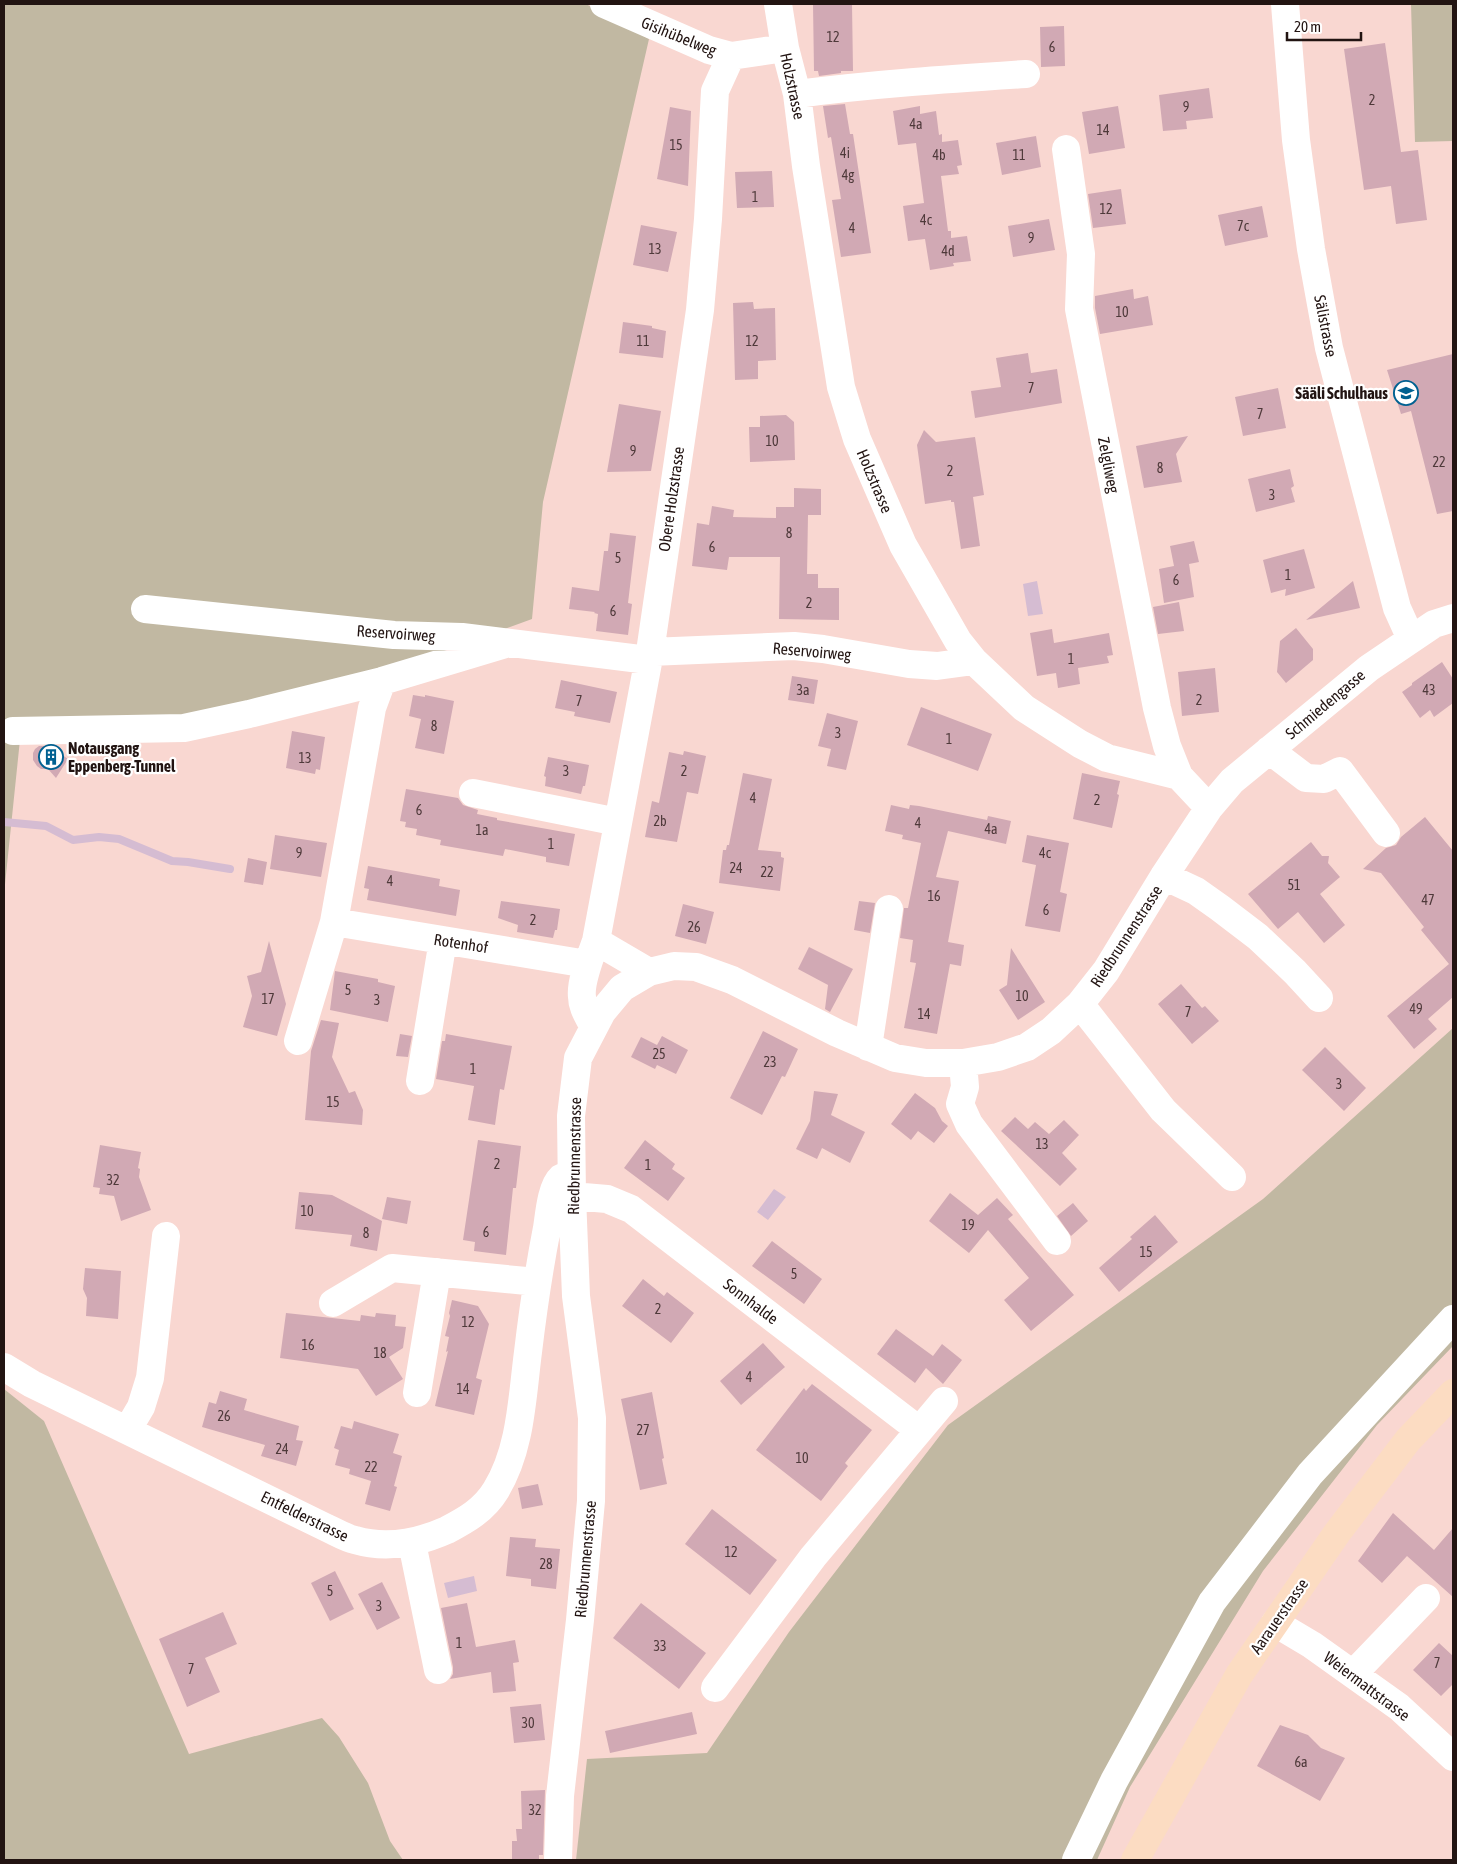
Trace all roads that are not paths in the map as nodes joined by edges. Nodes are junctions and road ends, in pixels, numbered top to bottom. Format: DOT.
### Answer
graph roads {
  1 [pos="604,4"];
  2 [pos="778,4"];
  3 [pos="1284,4"];
  4 [pos="643,13"];
  5 [pos="785,48"];
  6 [pos="731,56"];
  7 [pos="1026,74"];
  8 [pos="798,94"];
  9 [pos="1066,149"];
  10 [pos="145,608"];
  11 [pos="1453,618"];
  12 [pos="1411,639"];
  13 [pos="509,643"];
  14 [pos="649,656"];
  15 [pos="974,661"];
  16 [pos="382,681"];
  17 [pos="13,731"];
  18 [pos="1269,750"];
  19 [pos="1179,776"];
  20 [pos="473,793"];
  21 [pos="1209,808"];
  22 [pos="618,822"];
  23 [pos="1386,833"];
  24 [pos="1164,876"];
  25 [pos="889,908"];
  26 [pos="334,922"];
  27 [pos="443,940"];
  28 [pos="592,952"];
  29 [pos="649,972"];
  30 [pos="1319,998"];
  31 [pos="1080,1004"];
  32 [pos="593,1026"];
  33 [pos="298,1041"];
  34 [pos="868,1047"];
  35 [pos="963,1063"];
  36 [pos="420,1081"];
  37 [pos="1232,1177"];
  38 [pos="572,1184"];
  39 [pos="166,1236"];
  40 [pos="1057,1241"];
  41 [pos="437,1272"];
  42 [pos="537,1282"];
  43 [pos="332,1303"];
  44 [pos="1453,1319"];
  45 [pos="4,1367"];
  46 [pos="417,1393"];
  47 [pos="1453,1393"];
  48 [pos="944,1401"];
  49 [pos="128,1429"];
  50 [pos="919,1430"];
  51 [pos="412,1543"];
  52 [pos="1426,1598"];
  53 [pos="1275,1623"];
  54 [pos="438,1670"];
  55 [pos="1353,1674"];
  56 [pos="715,1688"];
  57 [pos="1453,1757"];
  58 [pos="558,1860"];
  59 [pos="1076,1860"];
  60 [pos="1135,1860"];
  1 -- 4 [label="street, Gisihübelweg"];
  2 -- 5 [label="street, Holzstrasse"];
  3 -- 12 [label="street, Sälistrasse"];
  4 -- 6 [label="street, Gisihübelweg"];
  5 -- 6 [label="street, Gisihübelweg"];
  5 -- 8 [label="street, Holzstrasse"];
  6 -- 14 [label="street, Obere Holzstrasse"];
  7 -- 8 [label="street"];
  8 -- 15 [label="street, Holzstrasse"];
  9 -- 19 [label="street, Zelgliweg"];
  10 -- 13 [label="street, Reservoirweg"];
  11 -- 12 [label="street, Schmiedengasse"];
  12 -- 18 [label="street, Schmiedengasse"];
  13 -- 14 [label="street, Reservoirweg"];
  13 -- 16 [label="street"];
  14 -- 15 [label="street, Reservoirweg"];
  14 -- 22 [label="street, Obere Holzstrasse"];
  15 -- 19 [label="street, Holzstrasse"];
  16 -- 17 [label="street"];
  16 -- 26 [label="street"];
  18 -- 21 [label="street, Schmiedengasse"];
  18 -- 23 [label="street"];
  19 -- 21 [label="street"];
  20 -- 22 [label="street"];
  21 -- 24 [label="street, Riedbrunnenstrasse"];
  22 -- 28 [label="street, Obere Holzstrasse"];
  24 -- 30 [label="street"];
  24 -- 31 [label="street, Riedbrunnenstrasse"];
  25 -- 34 [label="street"];
  26 -- 27 [label="street, Rotenhof"];
  26 -- 33 [label="street"];
  27 -- 28 [label="street, Rotenhof"];
  27 -- 36 [label="street"];
  28 -- 29 [label="street"];
  28 -- 32 [label="street, Obere Holzstrasse"];
  29 -- 32 [label="street, Riedbrunnenstrasse"];
  29 -- 34 [label="street, Riedbrunnenstrasse"];
  31 -- 35 [label="street, Riedbrunnenstrasse"];
  31 -- 37 [label="street"];
  32 -- 38 [label="street, Riedbrunnenstrasse"];
  34 -- 35 [label="street, Riedbrunnenstrasse"];
  35 -- 40 [label="street"];
  38 -- 42 [label="street, Entfelderstrasse"];
  38 -- 50 [label="street, Sonnhalde"];
  38 -- 58 [label="street, Riedbrunnenstrasse"];
  39 -- 49 [label="street"];
  41 -- 42 [label="street"];
  41 -- 43 [label="street"];
  41 -- 46 [label="street"];
  42 -- 51 [label="street, Entfelderstrasse"];
  44 -- 59 [label="street"];
  45 -- 49 [label="street, Entfelderstrasse"];
  47 -- 53 [label="main road, Aarauerstrasse"];
  48 -- 50 [label="street"];
  49 -- 51 [label="street, Entfelderstrasse"];
  50 -- 56 [label="street"];
  51 -- 54 [label="street"];
  52 -- 55 [label="street"];
  53 -- 55 [label="street, Weiermattstrasse"];
  53 -- 60 [label="main road, Aarauerstrasse"];
  55 -- 57 [label="street, Weiermattstrasse"];
}
